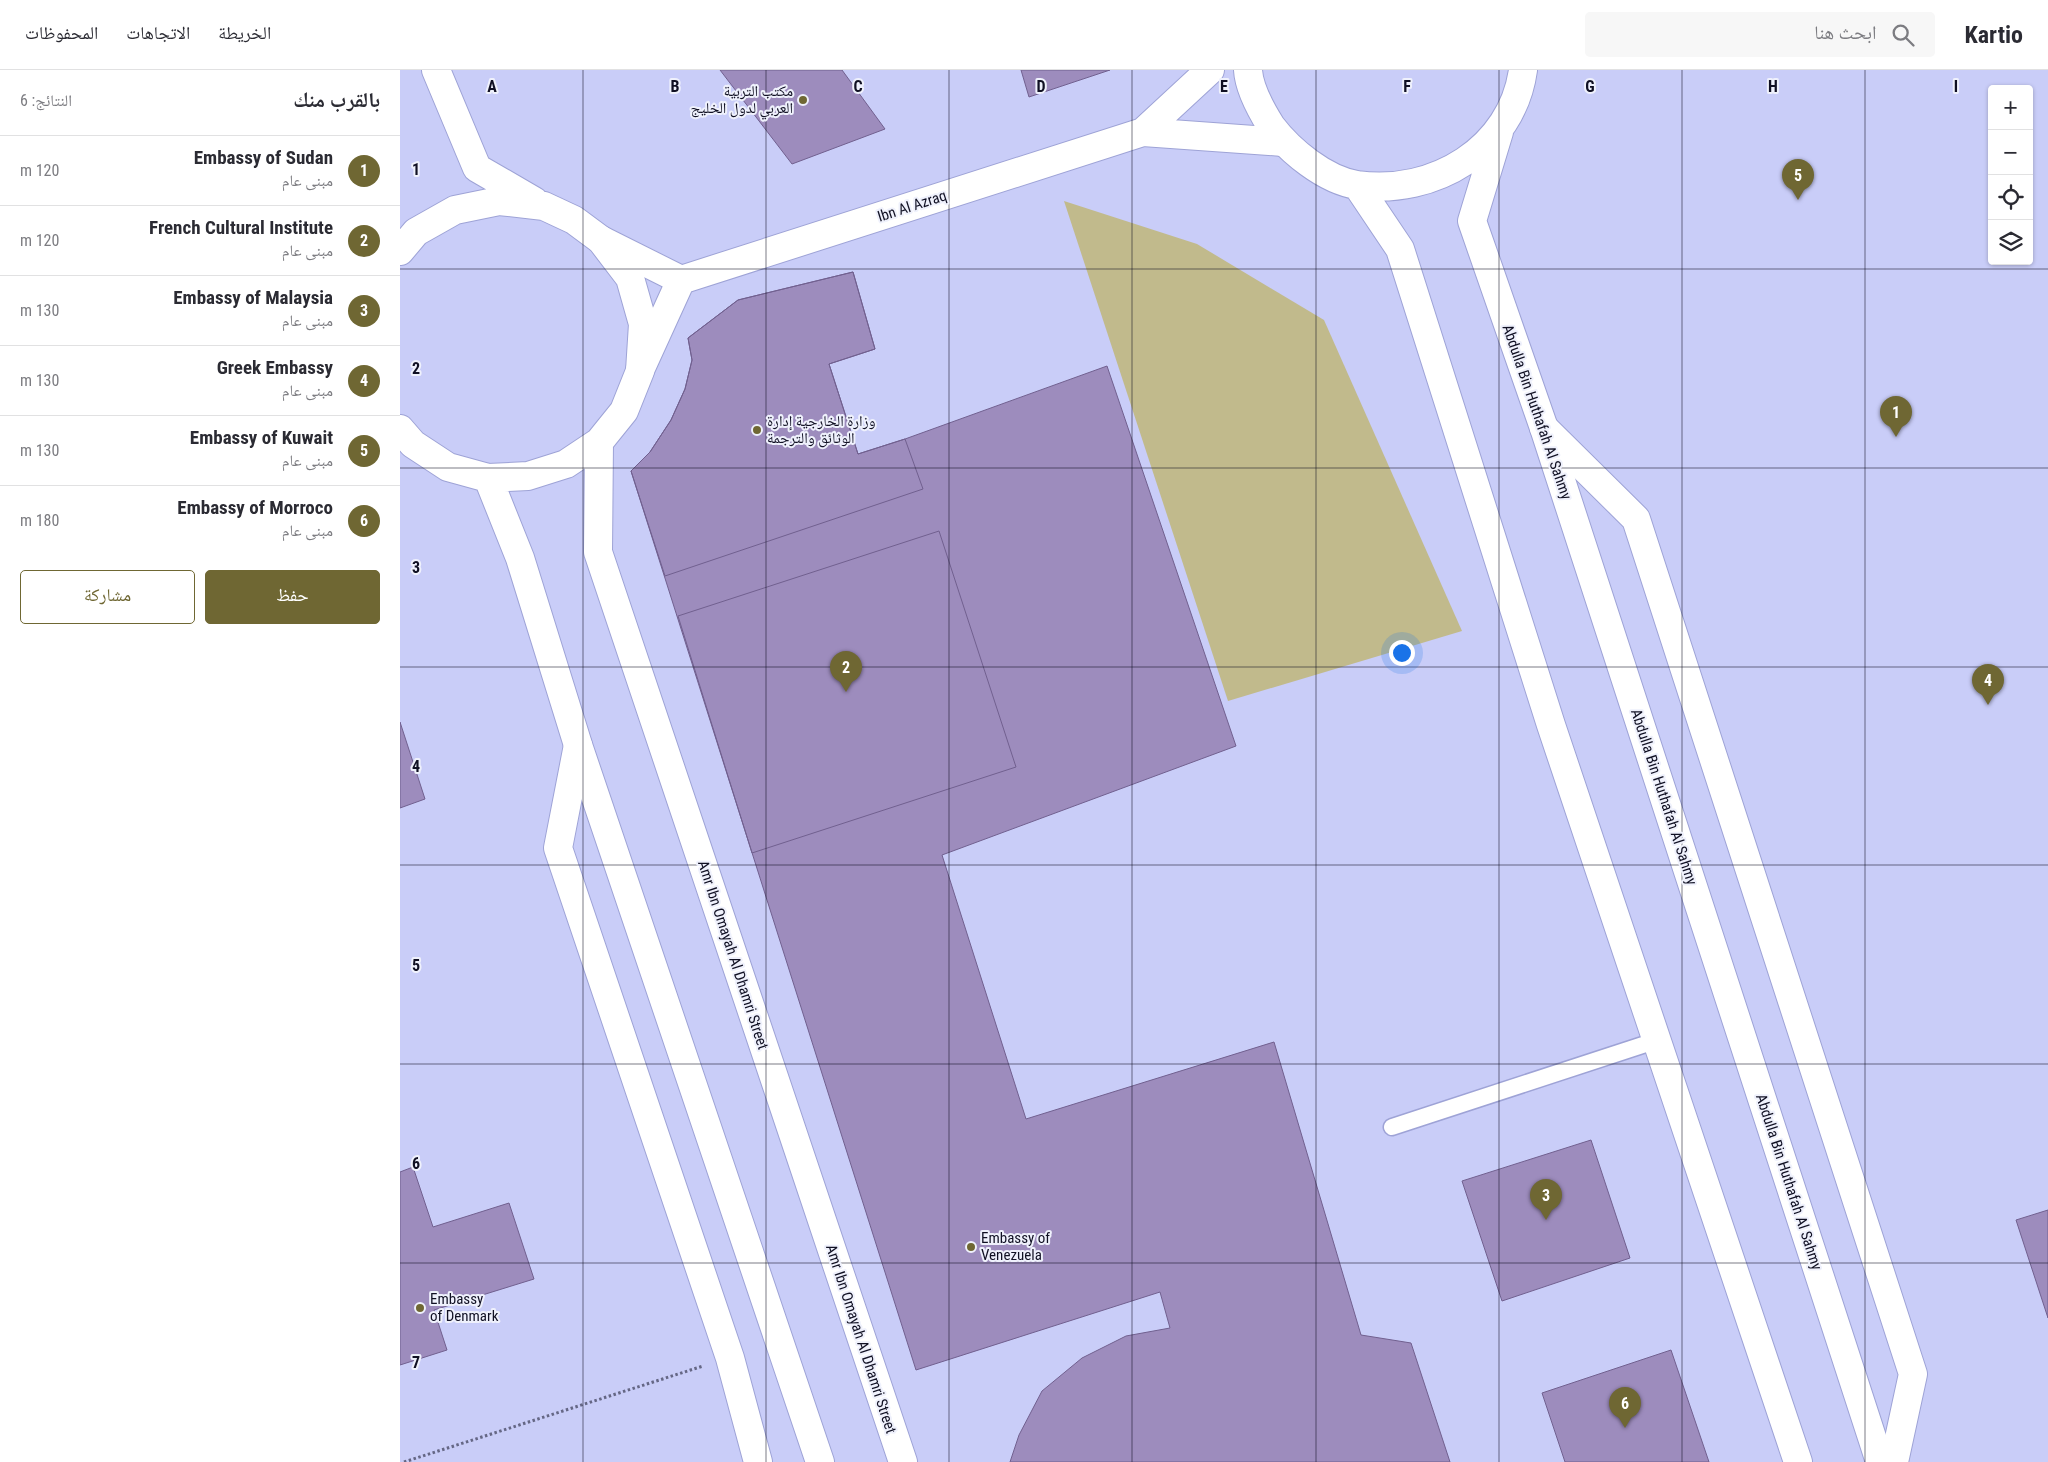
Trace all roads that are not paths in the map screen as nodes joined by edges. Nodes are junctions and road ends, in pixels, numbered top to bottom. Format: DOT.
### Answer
graph roads {
  1 [pos="436,70"];
  2 [pos="1210,70"];
  3 [pos="1248,70"];
  4 [pos="1523,70"];
  5 [pos="1143,132"];
  6 [pos="1498,132"];
  7 [pos="1283,142"];
  8 [pos="1357,185"];
  9 [pos="544,206"];
  10 [pos="601,240"];
  11 [pos="400,251"];
  12 [pos="681,280"];
  13 [pos="640,371"];
  14 [pos="1544,428"];
  15 [pos="404,438"];
  16 [pos="598,442"];
  17 [pos="488,478"];
  18 [pos="578,745"];
  19 [pos="1658,1040"];
  20 [pos="1392,1127"];
  21 [pos="758,1462"];
  22 [pos="820,1462"];
  23 [pos="902,1462"];
  24 [pos="1798,1462"];
  25 [pos="1880,1462"];
  26 [pos="1894,1462"];
  1 -- 9 [label="street"];
  2 -- 5 [label="street"];
  3 -- 7 [label="street"];
  4 -- 6 [label="street"];
  5 -- 7 [label="street"];
  5 -- 12 [label="street, Ibn Al Azraq"];
  6 -- 8 [label="street"];
  6 -- 14 [label="street, Abdulla Bin Huthafah Al Sahmy"];
  7 -- 8 [label="street"];
  8 -- 19 [label="street"];
  9 -- 10 [label="street"];
  9 -- 11 [label="street"];
  10 -- 12 [label="street"];
  10 -- 13 [label="street"];
  12 -- 13 [label="street"];
  13 -- 16 [label="street"];
  14 -- 25 [label="street, Abdulla Bin Huthafah Al Sahmy"];
  14 -- 26 [label="street"];
  15 -- 17 [label="street"];
  16 -- 17 [label="street"];
  16 -- 23 [label="street, Amr Ibn Omayah Al Dhamri Street"];
  17 -- 18 [label="street"];
  18 -- 21 [label="street"];
  18 -- 22 [label="street"];
  19 -- 20 [label="lane"];
  19 -- 24 [label="street"];
}
